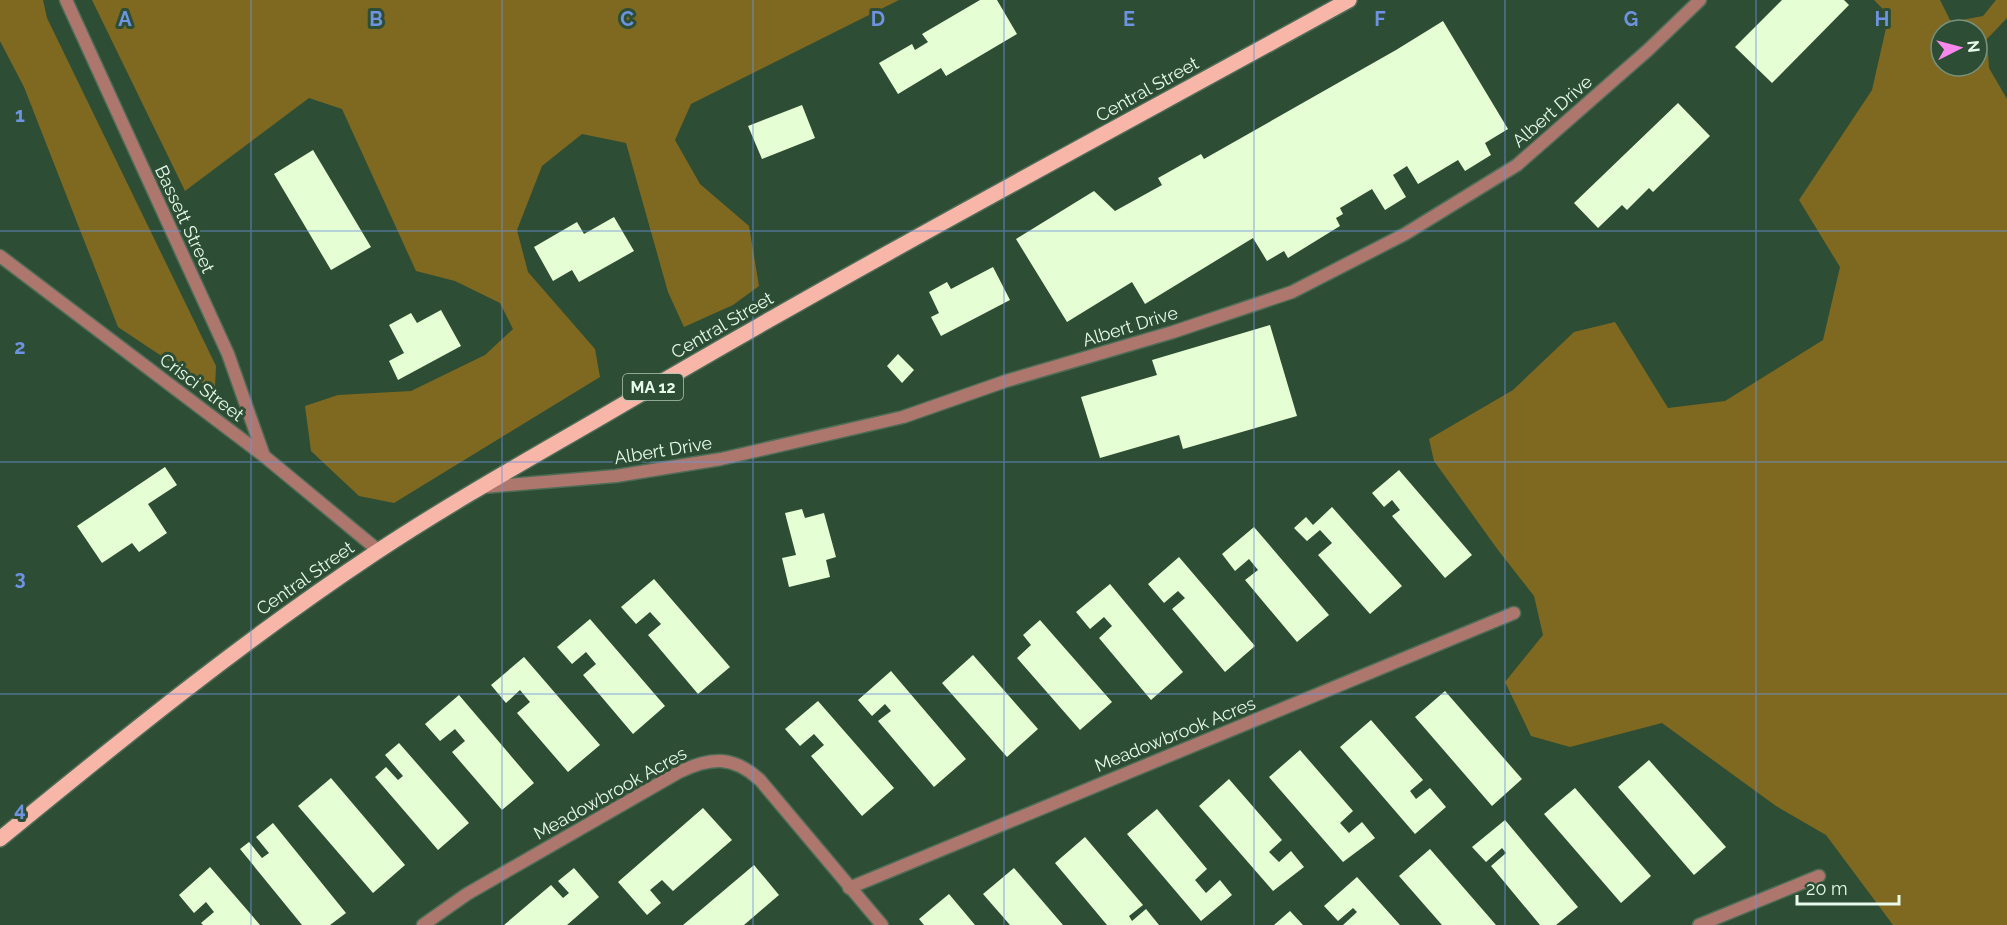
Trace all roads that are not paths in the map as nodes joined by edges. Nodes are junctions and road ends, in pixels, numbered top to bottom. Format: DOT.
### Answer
graph roads {
  1 [pos="66,0"];
  2 [pos="1349,0"];
  3 [pos="1700,0"];
  4 [pos="0,256"];
  5 [pos="264,456"];
  6 [pos="483,487"];
  7 [pos="379,551"];
  8 [pos="1514,613"];
  9 [pos="0,839"];
  10 [pos="1820,876"];
  11 [pos="849,888"];
  12 [pos="423,925"];
  13 [pos="882,925"];
  14 [pos="1699,925"];
  1 -- 5 [label="street, Bassett Street"];
  2 -- 6 [label="main road, Central Street / MA 12"];
  3 -- 6 [label="street, Albert Drive"];
  4 -- 5 [label="street, Crisci Street"];
  5 -- 7 [label="street, Crisci Street"];
  6 -- 7 [label="main road, Central Street / MA 12"];
  7 -- 9 [label="main road, Central Street / MA 12"];
  8 -- 11 [label="street, Meadowbrook Acres"];
  10 -- 14 [label="street"];
  11 -- 12 [label="street, Meadowbrook Acres"];
  11 -- 13 [label="street, Meadowbrook Acres"];
}
